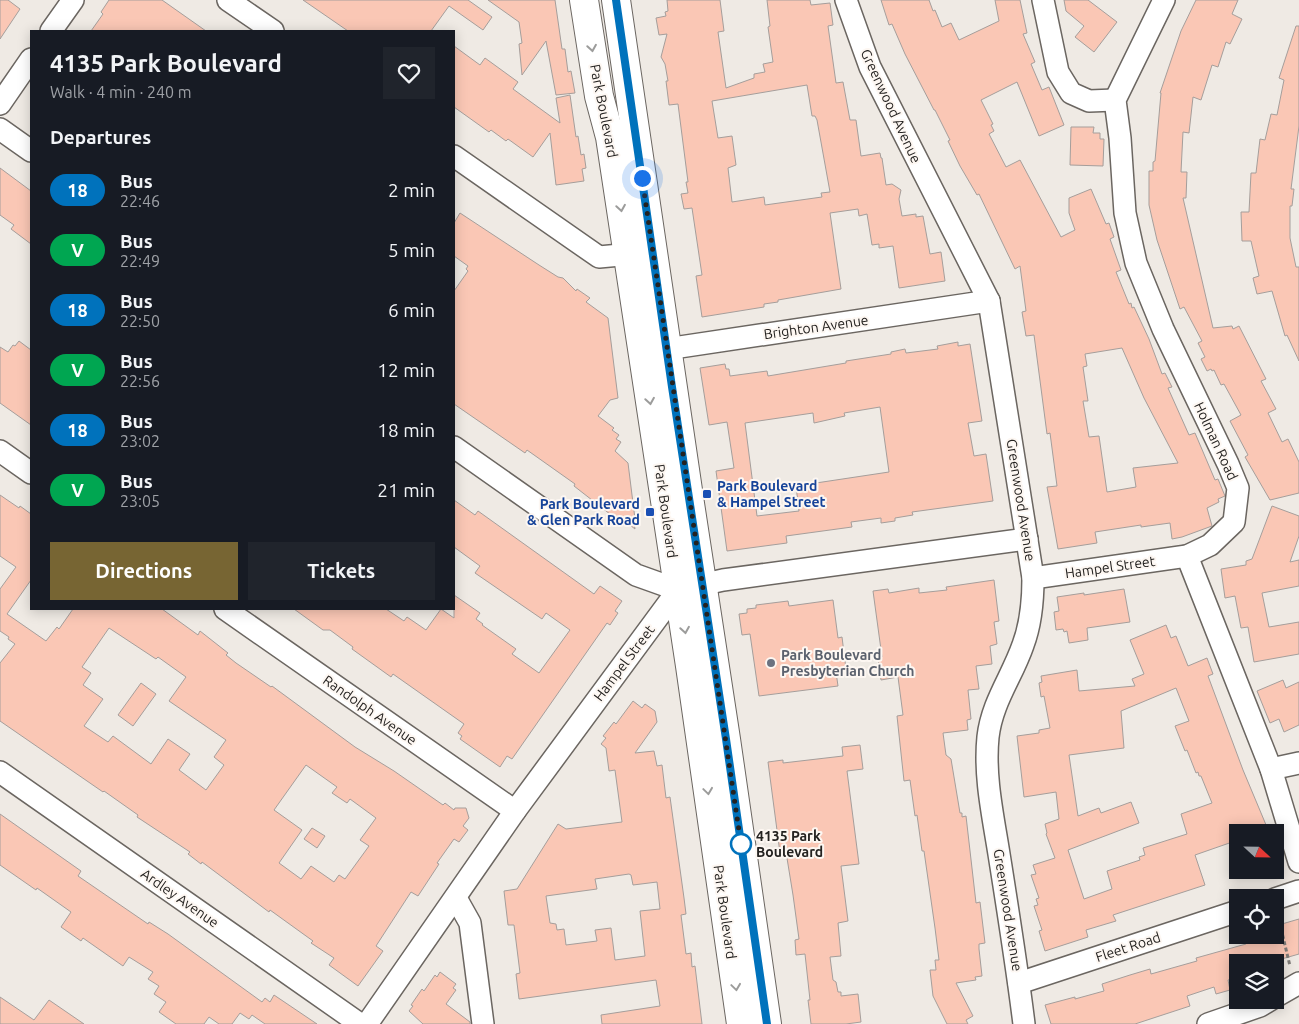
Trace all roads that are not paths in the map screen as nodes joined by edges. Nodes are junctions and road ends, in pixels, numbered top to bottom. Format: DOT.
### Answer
graph roads {
  1 [pos="73,0"];
  2 [pos="228,0"];
  3 [pos="584,0"];
  4 [pos="616,0"];
  5 [pos="846,0"];
  6 [pos="1043,0"];
  7 [pos="1164,0"];
  8 [pos="52,30"];
  9 [pos="272,30"];
  10 [pos="30,60"];
  11 [pos="1115,100"];
  12 [pos="0,104"];
  13 [pos="0,130"];
  14 [pos="30,151"];
  15 [pos="455,157"];
  16 [pos="640,253"];
  17 [pos="989,301"];
  18 [pos="655,351"];
  19 [pos="455,448"];
  20 [pos="0,451"];
  21 [pos="30,472"];
  22 [pos="1027,539"];
  23 [pos="1187,556"];
  24 [pos="1033,578"];
  25 [pos="690,587"];
  26 [pos="227,610"];
  27 [pos="1299,763"];
  28 [pos="1270,769"];
  29 [pos="0,772"];
  30 [pos="515,811"];
  31 [pos="1299,862"];
  32 [pos="1299,891"];
  33 [pos="456,898"];
  34 [pos="1284,900"];
  35 [pos="1229,914"];
  36 [pos="1019,983"];
  37 [pos="1297,985"];
  38 [pos="1284,992"];
  39 [pos="1251,1009"];
  40 [pos="360,1024"];
  41 [pos="366,1024"];
  42 [pos="483,1024"];
  43 [pos="741,1024"];
  44 [pos="766,1024"];
  45 [pos="1024,1024"];
  46 [pos="1208,1024"];
  1 -- 8 [label="street"];
  2 -- 9 [label="street"];
  3 -- 16 [label="main road, Park Boulevard, one-way"];
  4 -- 16 [label="main road, Park Boulevard"];
  5 -- 17 [label="street, Greenwood Avenue"];
  6 -- 11 [label="street"];
  7 -- 11 [label="street"];
  10 -- 12 [label="street"];
  11 -- 23 [label="street, Holman Road"];
  13 -- 14 [label="street"];
  15 -- 16 [label="street"];
  16 -- 18 [label="main road, Park Boulevard"];
  17 -- 18 [label="street, Brighton Avenue"];
  17 -- 22 [label="street, Greenwood Avenue"];
  18 -- 25 [label="main road, Park Boulevard"];
  19 -- 25 [label="street"];
  20 -- 21 [label="street"];
  22 -- 24 [label="street, Greenwood Avenue"];
  22 -- 25 [label="street"];
  23 -- 24 [label="street, Hampel Street"];
  23 -- 28 [label="street"];
  24 -- 36 [label="street, Greenwood Avenue"];
  25 -- 30 [label="street, Hampel Street"];
  25 -- 43 [label="main road, Park Boulevard, one-way"];
  25 -- 44 [label="main road, Park Boulevard"];
  26 -- 30 [label="street, Randolph Avenue"];
  27 -- 28 [label="street"];
  28 -- 31 [label="street"];
  29 -- 40 [label="street, Ardley Avenue"];
  30 -- 33 [label="street, Hampel Street"];
  32 -- 34 [label="street"];
  33 -- 41 [label="street, Hampel Street"];
  33 -- 42 [label="street"];
  35 -- 36 [label="street, Fleet Road"];
  36 -- 45 [label="street, Greenwood Avenue"];
  37 -- 38 [label="street"];
  39 -- 46 [label="street"];
}
